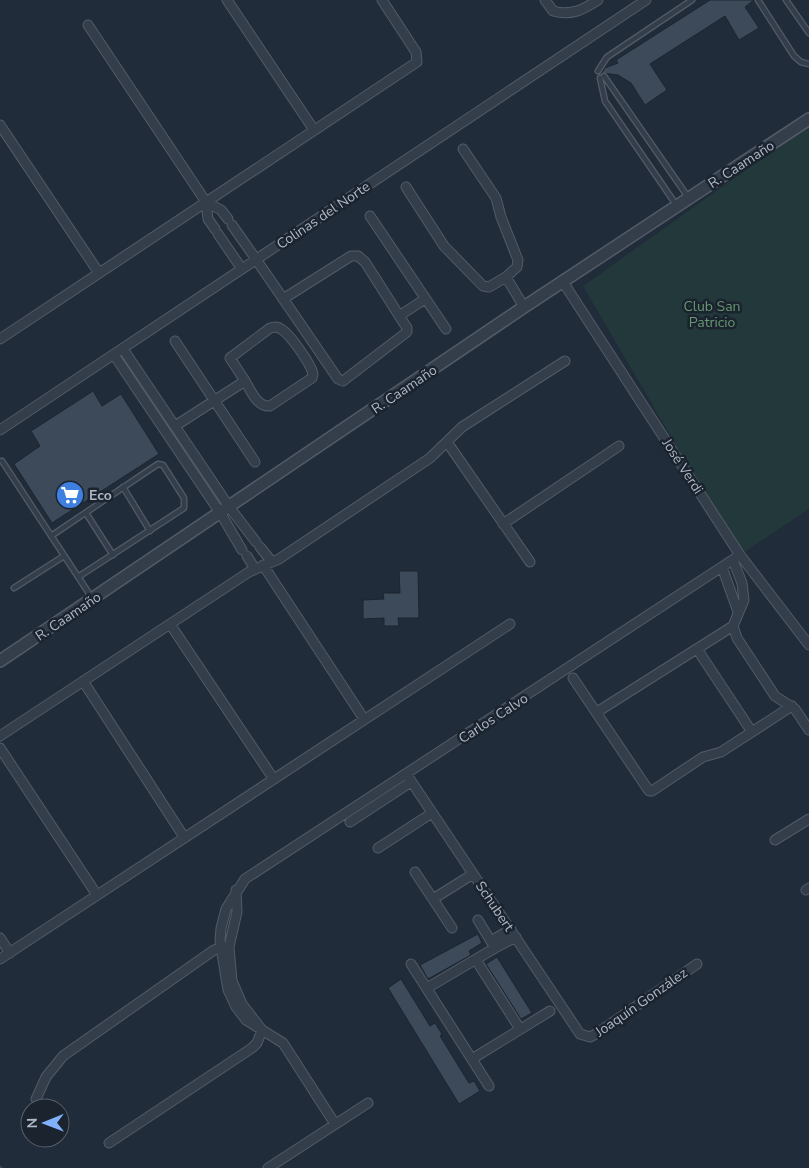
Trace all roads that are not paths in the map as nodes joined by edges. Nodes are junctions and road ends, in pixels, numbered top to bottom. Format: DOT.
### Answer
graph roads {
  1 [pos="228,0"];
  2 [pos="382,0"];
  3 [pos="544,0"];
  4 [pos="598,0"];
  5 [pos="646,0"];
  6 [pos="692,0"];
  7 [pos="758,0"];
  8 [pos="786,0"];
  9 [pos="88,25"];
  10 [pos="809,33"];
  11 [pos="809,64"];
  12 [pos="601,68"];
  13 [pos="809,119"];
  14 [pos="0,125"];
  15 [pos="314,130"];
  16 [pos="463,149"];
  17 [pos="406,187"];
  18 [pos="689,198"];
  19 [pos="206,202"];
  20 [pos="677,206"];
  21 [pos="370,216"];
  22 [pos="257,259"];
  23 [pos="242,269"];
  24 [pos="99,273"];
  25 [pos="506,277"];
  26 [pos="563,282"];
  27 [pos="283,299"];
  28 [pos="425,299"];
  29 [pos="524,307"];
  30 [pos="399,316"];
  31 [pos="446,329"];
  32 [pos="0,339"];
  33 [pos="174,341"];
  34 [pos="123,349"];
  35 [pos="114,355"];
  36 [pos="565,361"];
  37 [pos="245,381"];
  38 [pos="215,400"];
  39 [pos="175,426"];
  40 [pos="0,430"];
  41 [pos="447,442"];
  42 [pos="619,446"];
  43 [pos="2,461"];
  44 [pos="254,462"];
  45 [pos="123,487"];
  46 [pos="225,511"];
  47 [pos="86,513"];
  48 [pos="503,524"];
  49 [pos="150,531"];
  50 [pos="51,536"];
  51 [pos="113,555"];
  52 [pos="64,556"];
  53 [pos="736,558"];
  54 [pos="530,562"];
  55 [pos="264,565"];
  56 [pos="722,567"];
  57 [pos="78,577"];
  58 [pos="14,588"];
  59 [pos="93,599"];
  60 [pos="738,612"];
  61 [pos="170,624"];
  62 [pos="510,624"];
  63 [pos="733,626"];
  64 [pos="809,645"];
  65 [pos="697,649"];
  66 [pos="0,661"];
  67 [pos="573,678"];
  68 [pos="83,681"];
  69 [pos="792,706"];
  70 [pos="597,712"];
  71 [pos="364,719"];
  72 [pos="809,730"];
  73 [pos="752,732"];
  74 [pos="0,736"];
  75 [pos="0,748"];
  76 [pos="273,778"];
  77 [pos="409,778"];
  78 [pos="432,813"];
  79 [pos="809,819"];
  80 [pos="350,822"];
  81 [pos="184,837"];
  82 [pos="775,840"];
  83 [pos="378,848"];
  84 [pos="415,872"];
  85 [pos="473,874"];
  86 [pos="96,895"];
  87 [pos="433,899"];
  88 [pos="478,920"];
  89 [pos="452,928"];
  90 [pos="513,933"];
  91 [pos="0,938"];
  92 [pos="493,945"];
  93 [pos="225,947"];
  94 [pos="10,952"];
  95 [pos="0,959"];
  96 [pos="476,960"];
  97 [pos="411,964"];
  98 [pos="697,964"];
  99 [pos="427,988"];
  100 [pos="550,1011"];
  101 [pos="520,1029"];
  102 [pos="262,1030"];
  103 [pos="584,1036"];
  104 [pos="472,1059"];
  105 [pos="489,1086"];
  106 [pos="36,1098"];
  107 [pos="368,1103"];
  108 [pos="335,1124"];
  109 [pos="109,1143"];
  110 [pos="268,1168"];
  1 -- 15 [label="street"];
  2 -- 15 [label="street"];
  3 -- 4 [label="street"];
  5 -- 22 [label="street, Colinas del Norte"];
  6 -- 12 [label="lane"];
  7 -- 11 [label="lane"];
  8 -- 10 [label="lane"];
  9 -- 19 [label="street"];
  13 -- 18 [label="street, R. Caamaño"];
  14 -- 24 [label="street"];
  15 -- 19 [label="street"];
  16 -- 25 [label="street"];
  17 -- 25 [label="street"];
  18 -- 20 [label="street, R. Caamaño"];
  18 -- 20 [label="lane"];
  19 -- 22 [label="street"];
  19 -- 23 [label="street"];
  19 -- 24 [label="street"];
  20 -- 26 [label="street, R. Caamaño"];
  21 -- 28 [label="street"];
  22 -- 23 [label="street, Colinas del Norte"];
  22 -- 27 [label="street"];
  23 -- 34 [label="street, Colinas del Norte"];
  24 -- 32 [label="street"];
  25 -- 29 [label="street"];
  26 -- 29 [label="street, R. Caamaño"];
  26 -- 53 [label="street, José Verdi"];
  27 -- 30 [label="street"];
  27 -- 30 [label="street"];
  28 -- 30 [label="street"];
  28 -- 31 [label="street"];
  29 -- 46 [label="street, R. Caamaño"];
  33 -- 38 [label="street"];
  34 -- 35 [label="street, Colinas del Norte"];
  34 -- 39 [label="street"];
  35 -- 40 [label="street, Colinas del Norte"];
  35 -- 46 [label="street"];
  36 -- 41 [label="street"];
  37 -- 37 [label="street"];
  37 -- 38 [label="street"];
  38 -- 39 [label="street"];
  38 -- 44 [label="street"];
  39 -- 46 [label="street"];
  41 -- 48 [label="street"];
  41 -- 55 [label="street"];
  42 -- 48 [label="street"];
  43 -- 50 [label="lane"];
  45 -- 47 [label="lane"];
  45 -- 49 [label="lane"];
  45 -- 49 [label="lane"];
  46 -- 55 [label="street"];
  46 -- 55 [label="street"];
  46 -- 59 [label="street, R. Caamaño"];
  47 -- 50 [label="lane"];
  47 -- 51 [label="lane"];
  48 -- 54 [label="street"];
  49 -- 51 [label="lane"];
  50 -- 52 [label="lane"];
  51 -- 57 [label="lane"];
  52 -- 57 [label="lane"];
  52 -- 58 [label="lane"];
  53 -- 56 [label="street, Carlos Calvo"];
  53 -- 60 [label="street"];
  53 -- 64 [label="street, José Verdi"];
  55 -- 61 [label="street"];
  55 -- 71 [label="street"];
  56 -- 60 [label="street"];
  56 -- 77 [label="street, Carlos Calvo"];
  57 -- 59 [label="lane"];
  59 -- 66 [label="street, R. Caamaño"];
  60 -- 63 [label="street"];
  61 -- 68 [label="street"];
  61 -- 76 [label="street"];
  62 -- 71 [label="street"];
  63 -- 65 [label="street"];
  63 -- 69 [label="street"];
  65 -- 70 [label="street"];
  65 -- 73 [label="street"];
  67 -- 70 [label="street"];
  68 -- 74 [label="street"];
  68 -- 81 [label="street"];
  69 -- 72 [label="street"];
  69 -- 73 [label="street"];
  70 -- 73 [label="street"];
  71 -- 76 [label="street"];
  75 -- 86 [label="street"];
  76 -- 81 [label="street"];
  77 -- 78 [label="street, Schubert"];
  77 -- 80 [label="street"];
  77 -- 93 [label="street, Carlos Calvo"];
  78 -- 83 [label="street"];
  78 -- 85 [label="street, Schubert"];
  79 -- 82 [label="street"];
  81 -- 86 [label="street"];
  84 -- 87 [label="street"];
  85 -- 87 [label="street"];
  85 -- 90 [label="street, Schubert"];
  86 -- 94 [label="street"];
  87 -- 89 [label="street"];
  88 -- 92 [label="street"];
  90 -- 92 [label="street"];
  90 -- 103 [label="street, Schubert"];
  91 -- 94 [label="street"];
  92 -- 96 [label="street"];
  93 -- 102 [label="street, Carlos Calvo"];
  93 -- 106 [label="street"];
  94 -- 95 [label="street"];
  96 -- 99 [label="street"];
  96 -- 101 [label="street"];
  97 -- 99 [label="street"];
  98 -- 103 [label="street, Joaquín González"];
  99 -- 104 [label="street"];
  100 -- 101 [label="street"];
  101 -- 104 [label="street"];
  102 -- 108 [label="street, Carlos Calvo"];
  102 -- 109 [label="street"];
  104 -- 105 [label="street"];
  107 -- 108 [label="street"];
  108 -- 110 [label="street"];
}
